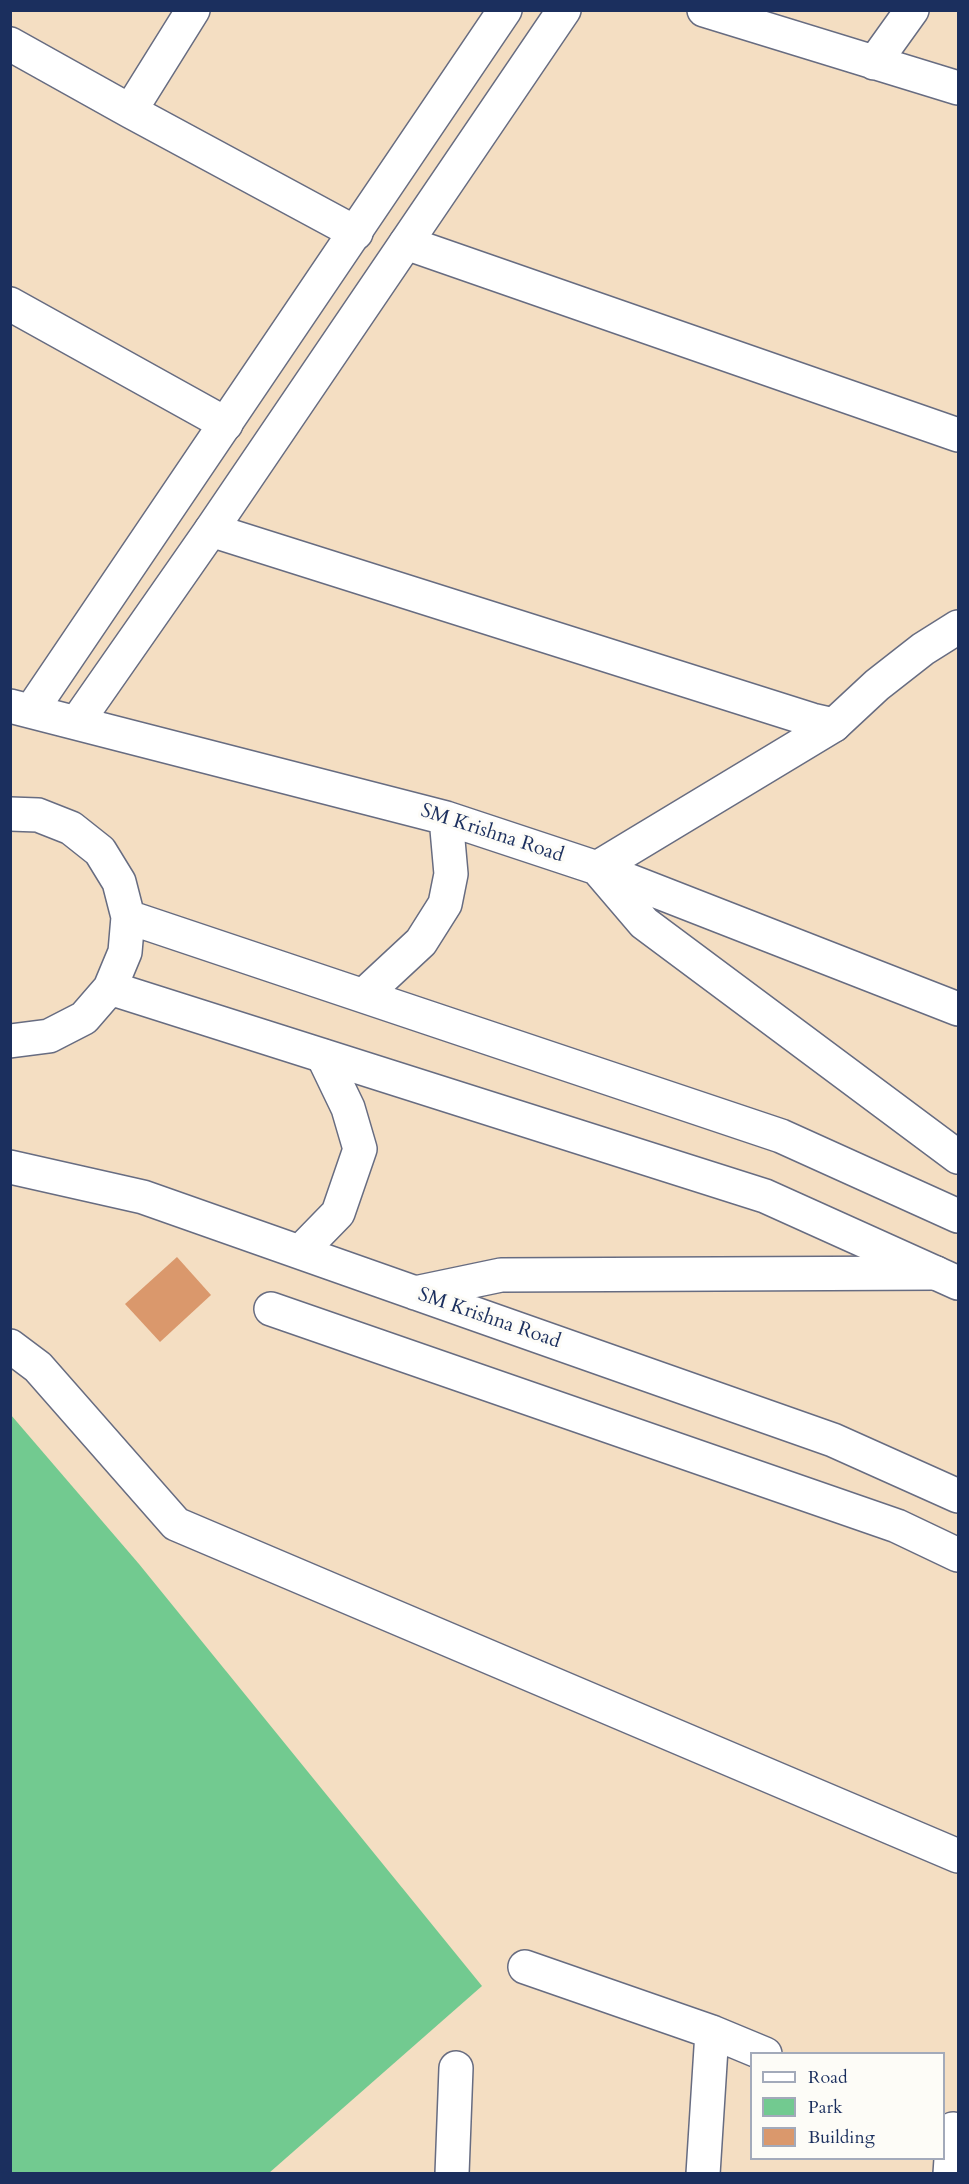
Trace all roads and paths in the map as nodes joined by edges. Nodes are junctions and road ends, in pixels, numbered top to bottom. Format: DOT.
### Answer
graph roads {
  1 [pos="193,10"];
  2 [pos="506,10"];
  3 [pos="564,10"];
  4 [pos="704,10"];
  5 [pos="912,10"];
  6 [pos="10,44"];
  7 [pos="874,63"];
  8 [pos="958,88"];
  9 [pos="130,111"];
  10 [pos="356,233"];
  11 [pos="406,243"];
  12 [pos="10,304"];
  13 [pos="226,424"];
  14 [pos="958,435"];
  15 [pos="211,530"];
  16 [pos="952,639"];
  17 [pos="21,709"];
  18 [pos="77,723"];
  19 [pos="834,724"];
  20 [pos="10,814"];
  21 [pos="446,818"];
  22 [pos="597,868"];
  23 [pos="128,916"];
  24 [pos="110,988"];
  25 [pos="364,996"];
  26 [pos="958,1009"];
  27 [pos="10,1041"];
  28 [pos="323,1056"];
  29 [pos="958,1157"];
  30 [pos="10,1167"];
  31 [pos="958,1216"];
  32 [pos="300,1252"];
  33 [pos="947,1278"];
  34 [pos="415,1293"];
  35 [pos="271,1309"];
  36 [pos="10,1346"];
  37 [pos="958,1496"];
  38 [pos="958,1555"];
  39 [pos="958,1856"];
  40 [pos="525,1967"];
  41 [pos="712,2032"];
  42 [pos="760,2052"];
  43 [pos="456,2068"];
  44 [pos="952,2128"];
  45 [pos="452,2174"];
  46 [pos="703,2174"];
  47 [pos="950,2174"];
  1 -- 9 [label="main road"];
  2 -- 10 [label="main road"];
  3 -- 11 [label="main road"];
  4 -- 7 [label="main road"];
  5 -- 7 [label="main road"];
  6 -- 9 [label="main road"];
  7 -- 8 [label="main road"];
  9 -- 10 [label="main road"];
  10 -- 13 [label="main road"];
  11 -- 14 [label="main road"];
  11 -- 15 [label="main road"];
  12 -- 13 [label="main road"];
  13 -- 17 [label="main road"];
  15 -- 18 [label="main road"];
  15 -- 19 [label="main road"];
  16 -- 19 [label="main road"];
  17 -- 18 [label="main road, SM Krishna Road"];
  18 -- 21 [label="main road, SM Krishna Road"];
  19 -- 22 [label="main road"];
  20 -- 23 [label="main road"];
  21 -- 22 [label="main road, SM Krishna Road"];
  21 -- 25 [label="main road"];
  22 -- 26 [label="main road, SM Krishna Road"];
  22 -- 29 [label="main road"];
  23 -- 24 [label="main road"];
  23 -- 25 [label="main road"];
  24 -- 27 [label="main road"];
  24 -- 28 [label="main road"];
  25 -- 31 [label="main road"];
  28 -- 32 [label="main road"];
  28 -- 33 [label="main road"];
  30 -- 32 [label="main road, SM Krishna Road"];
  32 -- 34 [label="main road, SM Krishna Road"];
  33 -- 34 [label="main road"];
  34 -- 37 [label="main road, SM Krishna Road"];
  35 -- 38 [label="main road"];
  36 -- 39 [label="main road"];
  40 -- 41 [label="main road"];
  41 -- 42 [label="main road"];
  41 -- 46 [label="main road"];
  43 -- 45 [label="main road"];
  44 -- 47 [label="main road"];
}
